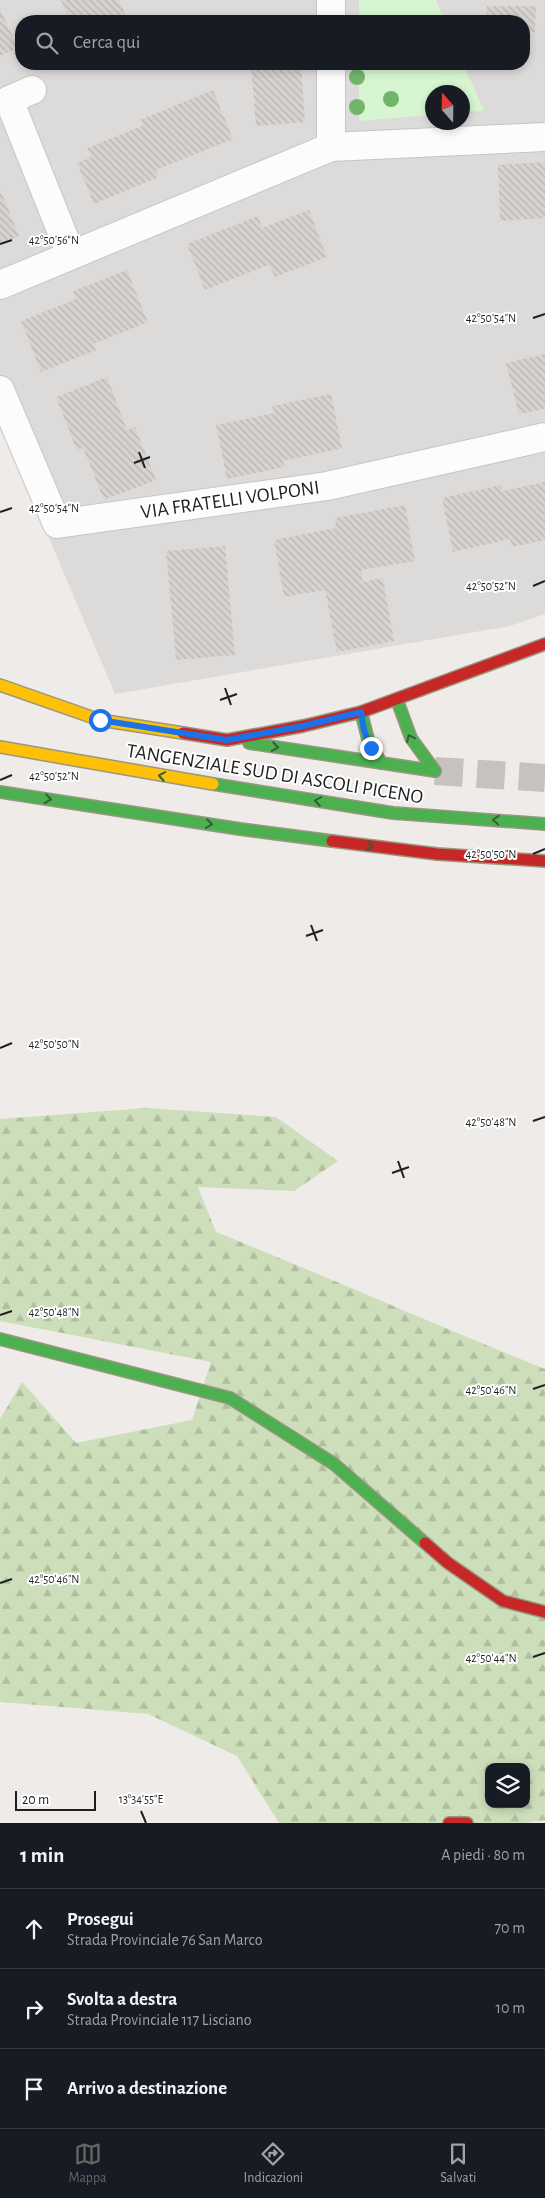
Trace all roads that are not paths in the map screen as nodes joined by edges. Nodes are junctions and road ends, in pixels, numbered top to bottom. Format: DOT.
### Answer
graph roads {
  1 [pos="331,0"];
  2 [pos="331,15"];
  3 [pos="331,70"];
  4 [pos="32,90"];
  5 [pos="545,137"];
  6 [pos="331,146"];
  7 [pos="71,255"];
  8 [pos="0,285"];
  9 [pos="0,390"];
  10 [pos="545,437"];
  11 [pos="545,644"];
  12 [pos="0,685"];
  13 [pos="398,700"];
  14 [pos="361,712"];
  15 [pos="227,740"];
  16 [pos="0,747"];
  17 [pos="381,763"];
  18 [pos="0,792"];
  19 [pos="545,824"];
  20 [pos="545,861"];
  21 [pos="0,1339"];
  22 [pos="545,1612"];
  23 [pos="449,1823"];
  24 [pos="467,1823"];
  1 -- 2 [label="street"];
  3 -- 6 [label="street"];
  4 -- 7 [label="street"];
  5 -- 6 [label="street"];
  6 -- 7 [label="street"];
  7 -- 8 [label="street"];
  9 -- 10 [label="street, VIA FRATELLI VOLPONI"];
  11 -- 13 [label="main road"];
  12 -- 15 [label="main road"];
  13 -- 14 [label="main road"];
  17 -- 13 [label="main road, one-way"];
  14 -- 15 [label="main road"];
  14 -- 17 [label="main road"];
  15 -- 17 [label="main road, one-way"];
  19 -- 16 [label="main road, TANGENZIALE SUD DI ASCOLI PICENO, one-way"];
  18 -- 20 [label="main road, one-way"];
  21 -- 22 [label="main road"];
  23 -- 24 [label="main road"];
}
